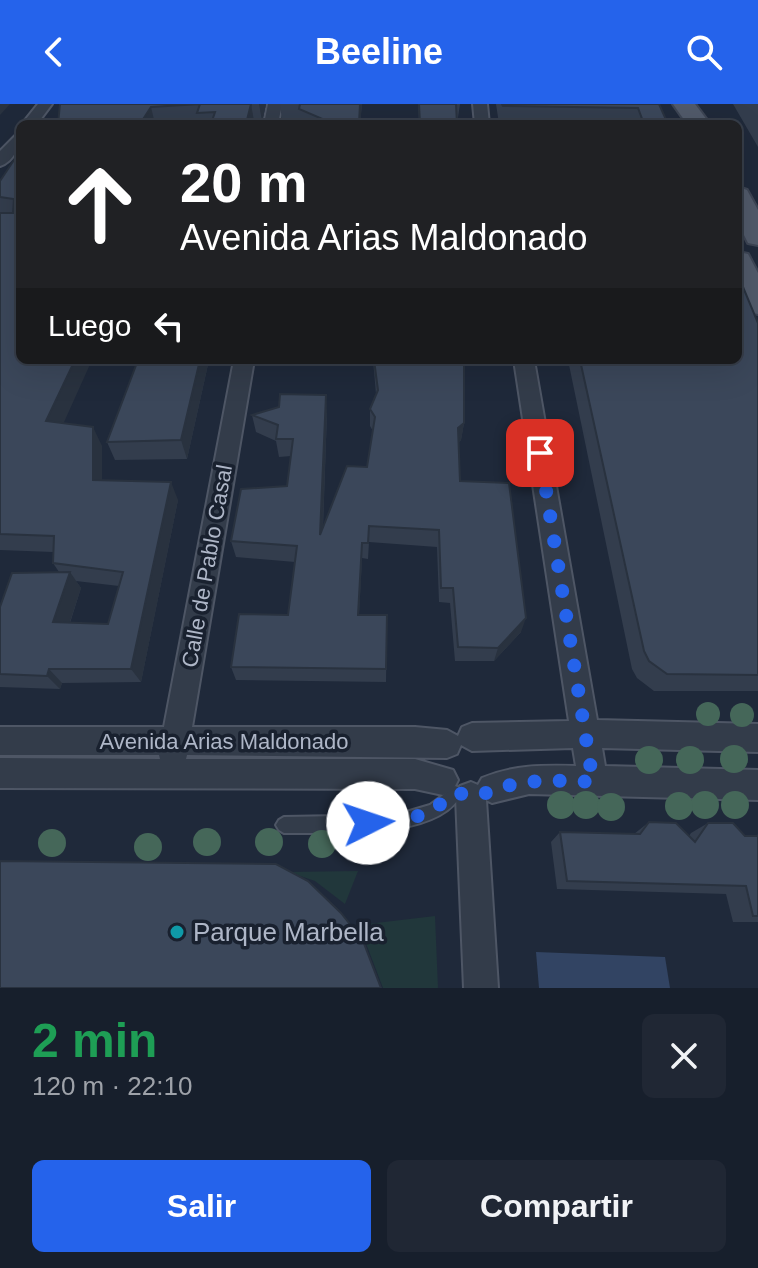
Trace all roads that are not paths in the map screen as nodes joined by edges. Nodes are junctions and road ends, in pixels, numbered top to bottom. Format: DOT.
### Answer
graph roads {
  1 [pos="45,104"];
  2 [pos="684,104"];
  3 [pos="32,120"];
  4 [pos="698,120"];
  5 [pos="16,140"];
  6 [pos="0,161"];
  7 [pos="742,203"];
  8 [pos="758,237"];
  9 [pos="742,269"];
  10 [pos="758,305"];
  11 [pos="243,364"];
  12 [pos="525,364"];
  13 [pos="586,734"];
  14 [pos="758,738"];
  15 [pos="0,741"];
  16 [pos="460,741"];
  17 [pos="175,742"];
  18 [pos="0,773"];
  19 [pos="170,773"];
  20 [pos="593,782"];
  21 [pos="758,785"];
  22 [pos="465,789"];
  23 [pos="284,825"];
  24 [pos="481,988"];
  1 -- 3 [label="street"];
  2 -- 4 [label="main road"];
  5 -- 6 [label="street"];
  7 -- 8 [label="main road"];
  9 -- 10 [label="main road"];
  11 -- 17 [label="street, Calle de Pablo Casal"];
  12 -- 13 [label="street"];
  13 -- 14 [label="street, Avenida Arias Maldonado"];
  13 -- 16 [label="street, Avenida Arias Maldonado"];
  13 -- 20 [label="street"];
  15 -- 17 [label="street, Avenida Arias Maldonado"];
  16 -- 17 [label="street, Avenida Arias Maldonado"];
  16 -- 22 [label="street"];
  16 -- 22 [label="street"];
  17 -- 19 [label="street, Calle de Pablo Casal"];
  18 -- 19 [label="street, Avenida Arias Maldonado"];
  19 -- 22 [label="street, Avenida Arias Maldonado"];
  20 -- 21 [label="street, Avenida Arias Maldonado"];
  20 -- 22 [label="street, Avenida Arias Maldonado"];
  22 -- 23 [label="lane"];
  22 -- 24 [label="street"];
}
